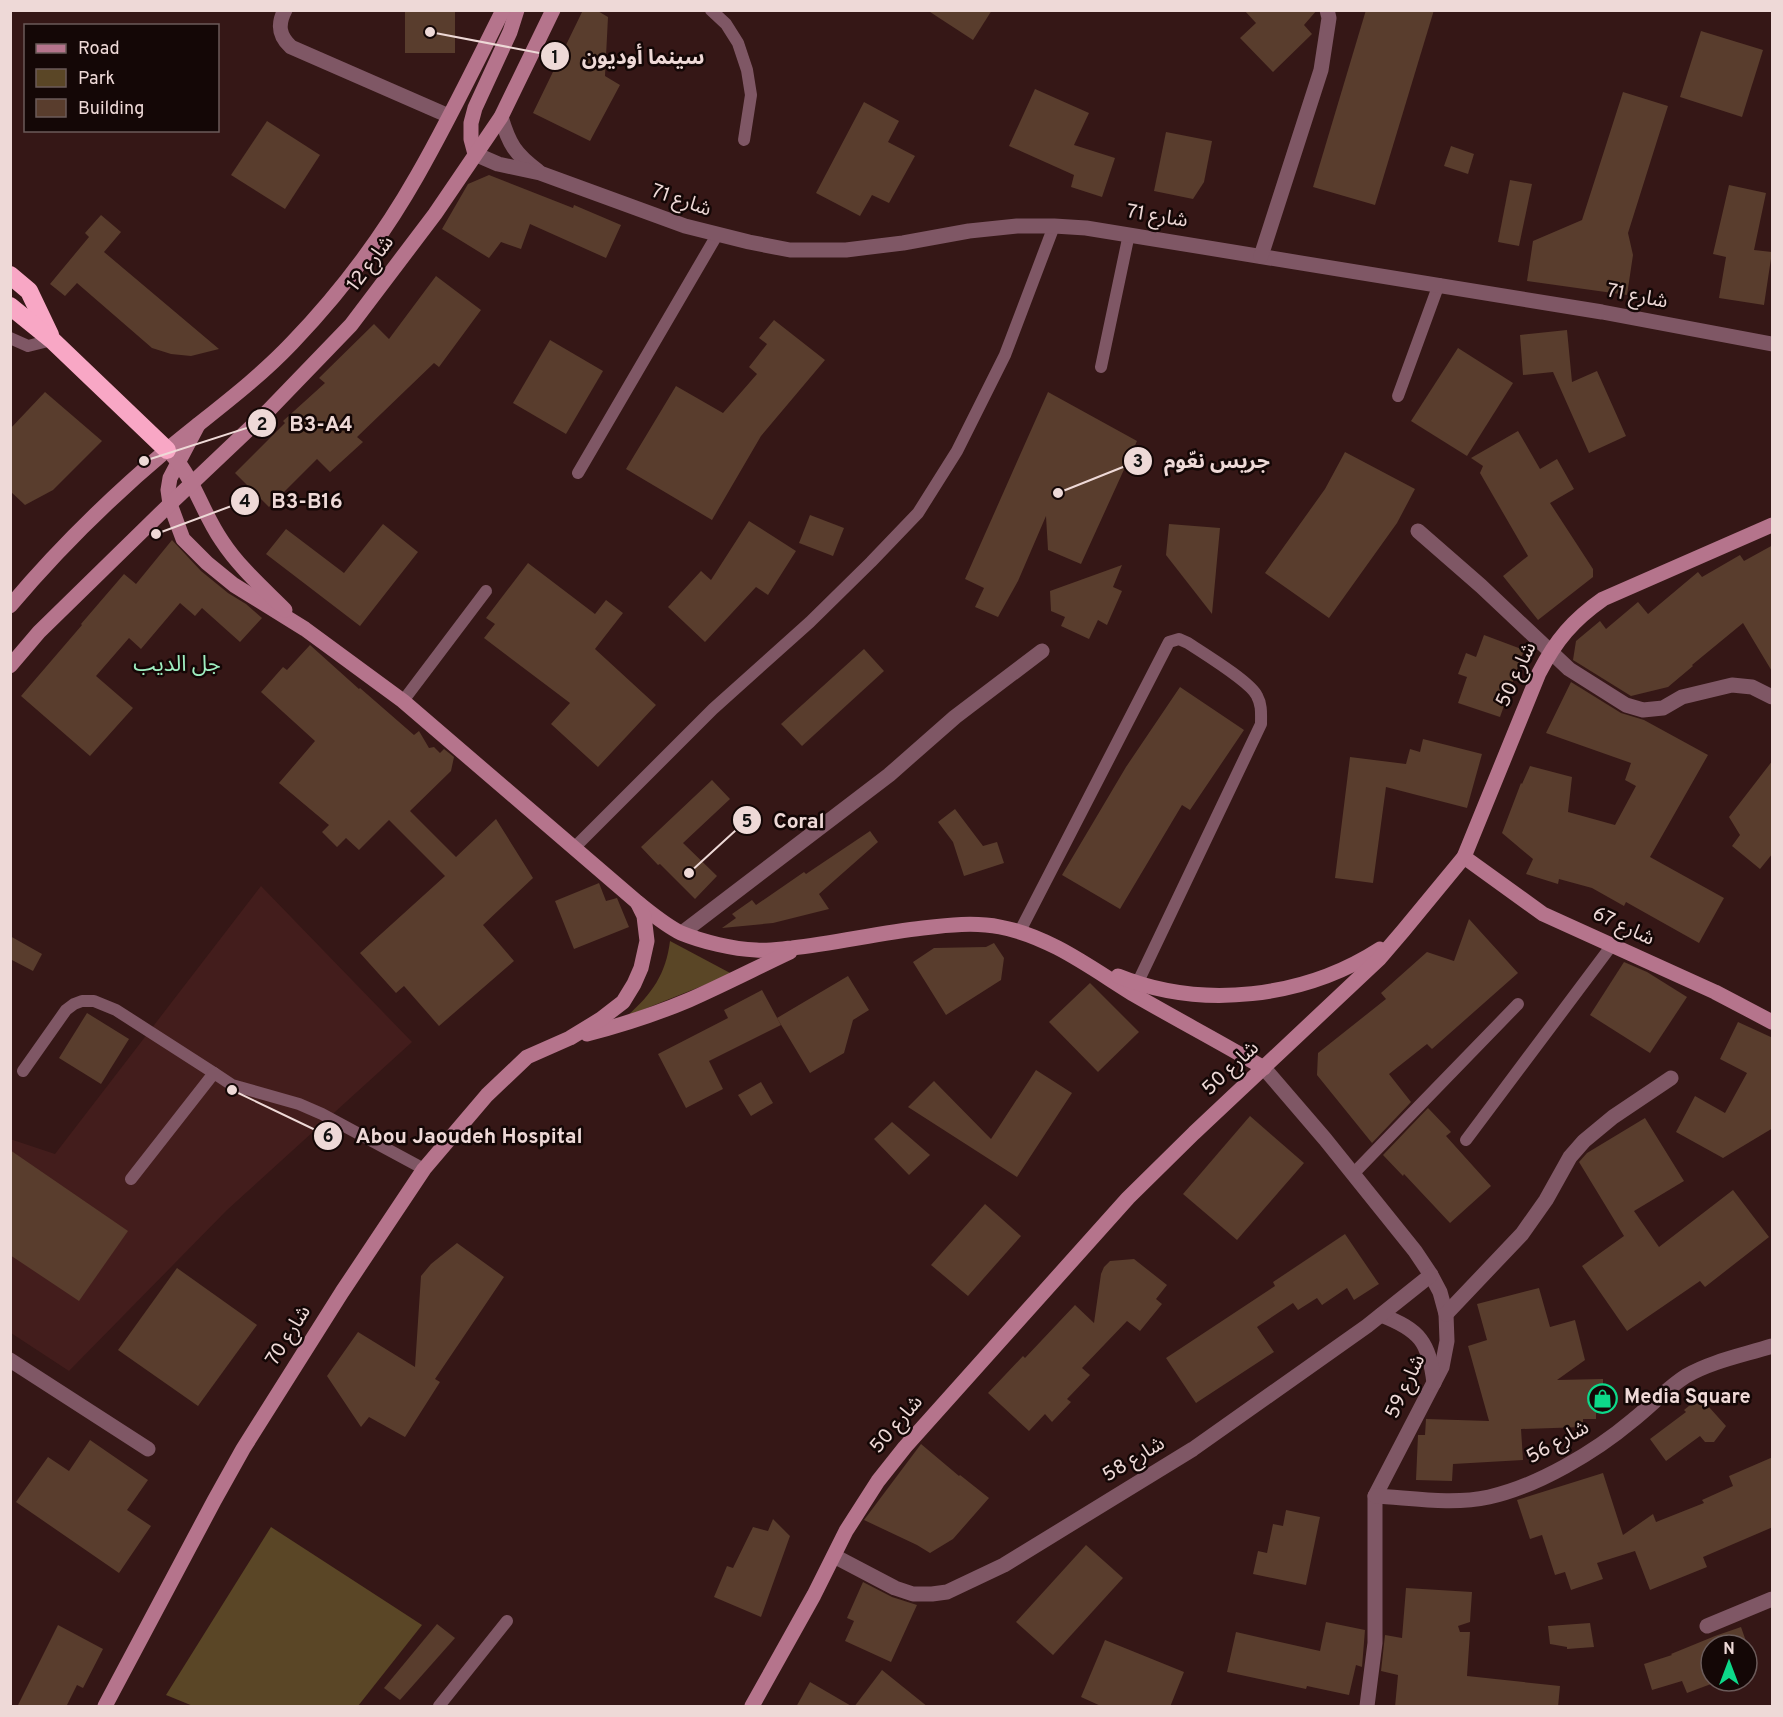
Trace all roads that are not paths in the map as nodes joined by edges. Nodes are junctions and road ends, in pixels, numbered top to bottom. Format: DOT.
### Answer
graph roads {
  1 [pos="285,10"];
  2 [pos="503,10"];
  3 [pos="517,10"];
  4 [pos="553,10"];
  5 [pos="711,10"];
  6 [pos="1327,10"];
  7 [pos="449,116"];
  8 [pos="501,117"];
  9 [pos="744,141"];
  10 [pos="475,154"];
  11 [pos="540,173"];
  12 [pos="1054,226"];
  13 [pos="1129,234"];
  14 [pos="717,235"];
  15 [pos="1261,256"];
  16 [pos="10,275"];
  17 [pos="1439,284"];
  18 [pos="10,306"];
  19 [pos="47,335"];
  20 [pos="10,338"];
  21 [pos="1773,345"];
  22 [pos="1101,367"];
  23 [pos="1398,396"];
  24 [pos="173,456"];
  25 [pos="578,473"];
  26 [pos="192,484"];
  27 [pos="170,504"];
  28 [pos="1773,525"];
  29 [pos="1418,531"];
  30 [pos="486,591"];
  31 [pos="10,606"];
  32 [pos="304,629"];
  33 [pos="1042,651"];
  34 [pos="1549,652"];
  35 [pos="10,666"];
  36 [pos="1773,697"];
  37 [pos="403,701"];
  38 [pos="574,848"];
  39 [pos="1464,857"];
  40 [pos="636,902"];
  41 [pos="1020,931"];
  42 [pos="1403,931"];
  43 [pos="682,933"];
  44 [pos="1612,945"];
  45 [pos="804,947"];
  46 [pos="1080,961"];
  47 [pos="1137,984"];
  48 [pos="1518,1004"];
  49 [pos="1773,1022"];
  50 [pos="570,1038"];
  51 [pos="1264,1068"];
  52 [pos="23,1071"];
  53 [pos="214,1073"];
  54 [pos="1671,1078"];
  55 [pos="1466,1140"];
  56 [pos="424,1169"];
  57 [pos="1353,1174"];
  58 [pos="131,1179"];
  59 [pos="1431,1275"];
  60 [pos="1446,1314"];
  61 [pos="1382,1315"];
  62 [pos="1773,1346"];
  63 [pos="10,1360"];
  64 [pos="1434,1384"];
  65 [pos="148,1449"];
  66 [pos="1375,1496"];
  67 [pos="834,1556"];
  68 [pos="1773,1599"];
  69 [pos="507,1622"];
  70 [pos="1707,1626"];
  71 [pos="110,1705"];
  72 [pos="439,1707"];
  73 [pos="752,1707"];
  74 [pos="1366,1707"];
  1 -- 7 [label="street"];
  2 -- 7 [label="street, شارع 12"];
  3 -- 10 [label="street"];
  4 -- 8 [label="street, شارع 12"];
  5 -- 9 [label="lane"];
  6 -- 15 [label="street"];
  7 -- 24 [label="street, شارع 12"];
  8 -- 10 [label="street, شارع 12"];
  8 -- 11 [label="street, شارع 71"];
  10 -- 11 [label="street, شارع 71"];
  10 -- 26 [label="street, شارع 12"];
  11 -- 14 [label="street, شارع 71"];
  12 -- 13 [label="street, شارع 71"];
  12 -- 14 [label="street, شارع 71"];
  12 -- 38 [label="lane"];
  13 -- 15 [label="street, شارع 71"];
  13 -- 22 [label="lane"];
  14 -- 25 [label="lane"];
  15 -- 17 [label="street, شارع 71"];
  16 -- 19 [label="highway"];
  17 -- 21 [label="street, شارع 71"];
  17 -- 23 [label="lane"];
  18 -- 19 [label="highway"];
  19 -- 20 [label="lane"];
  19 -- 24 [label="highway"];
  24 -- 26 [label="street"];
  24 -- 27 [label="street"];
  24 -- 31 [label="street, شارع 12"];
  26 -- 27 [label="street, شارع 12"];
  26 -- 32 [label="street"];
  27 -- 32 [label="street"];
  27 -- 35 [label="street, شارع 12"];
  28 -- 34 [label="street, شارع 50"];
  29 -- 34 [label="street"];
  30 -- 37 [label="lane"];
  32 -- 37 [label="street"];
  33 -- 43 [label="street"];
  34 -- 36 [label="street"];
  34 -- 39 [label="street, شارع 50"];
  37 -- 38 [label="street"];
  38 -- 40 [label="street"];
  39 -- 42 [label="street, شارع 50"];
  39 -- 44 [label="street, شارع 67"];
  40 -- 43 [label="street"];
  40 -- 50 [label="street"];
  41 -- 45 [label="street"];
  41 -- 46 [label="street"];
  41 -- 47 [label="lane"];
  42 -- 47 [label="street"];
  42 -- 51 [label="street, شارع 50"];
  43 -- 45 [label="street"];
  44 -- 49 [label="street, شارع 67"];
  44 -- 55 [label="lane"];
  45 -- 50 [label="street"];
  46 -- 47 [label="street"];
  46 -- 51 [label="street"];
  48 -- 57 [label="lane"];
  50 -- 56 [label="street, شارع 70"];
  51 -- 57 [label="street, شارع 59"];
  51 -- 67 [label="street, شارع 50"];
  52 -- 53 [label="lane"];
  53 -- 56 [label="lane"];
  53 -- 58 [label="lane"];
  54 -- 60 [label="street"];
  56 -- 71 [label="street, شارع 70"];
  57 -- 59 [label="street, شارع 59"];
  59 -- 60 [label="street, شارع 59"];
  59 -- 61 [label="street, شارع 58"];
  60 -- 64 [label="street, شارع 59"];
  61 -- 64 [label="street"];
  61 -- 67 [label="street, شارع 58"];
  62 -- 66 [label="street, شارع 56"];
  63 -- 65 [label="street"];
  64 -- 66 [label="street, شارع 59"];
  66 -- 74 [label="street, شارع 59"];
  67 -- 73 [label="street, شارع 50"];
  68 -- 70 [label="street"];
  69 -- 72 [label="lane"];
}
